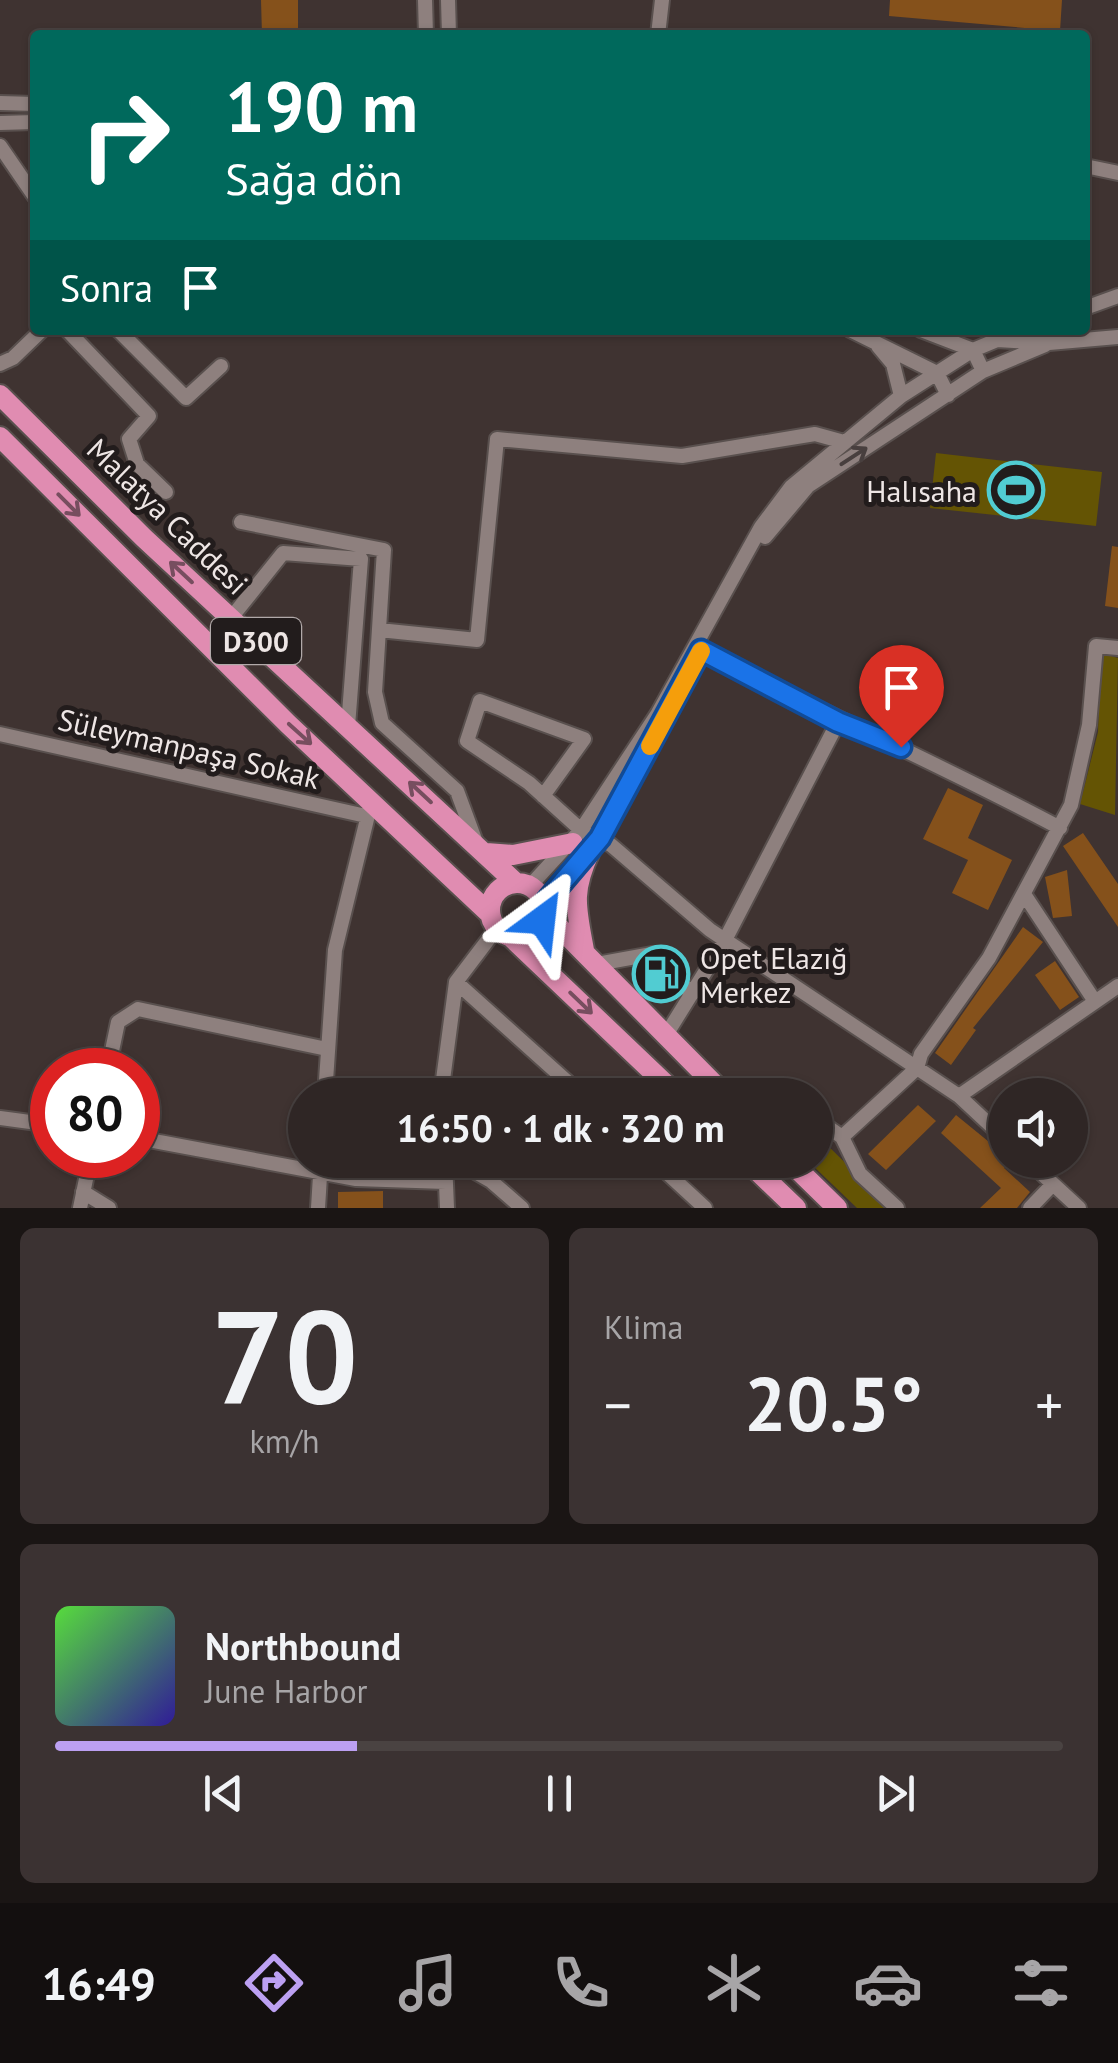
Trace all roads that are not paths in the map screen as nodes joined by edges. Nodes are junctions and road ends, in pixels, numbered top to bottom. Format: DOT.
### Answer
graph roads {
  1 [pos="426,0"];
  2 [pos="448,0"];
  3 [pos="662,0"];
  4 [pos="426,30"];
  5 [pos="448,30"];
  6 [pos="659,30"];
  7 [pos="0,102"];
  8 [pos="30,104"];
  9 [pos="0,122"];
  10 [pos="30,122"];
  11 [pos="0,146"];
  12 [pos="1090,167"];
  13 [pos="1118,173"];
  14 [pos="30,189"];
  15 [pos="1118,296"];
  16 [pos="1090,306"];
  17 [pos="37,335"];
  18 [pos="73,335"];
  19 [pos="123,335"];
  20 [pos="860,335"];
  21 [pos="934,335"];
  22 [pos="1010,335"];
  23 [pos="1118,336"];
  24 [pos="996,340"];
  25 [pos="874,342"];
  26 [pos="1049,343"];
  27 [pos="973,350"];
  28 [pos="0,364"];
  29 [pos="220,366"];
  30 [pos="983,370"];
  31 [pos="936,373"];
  32 [pos="0,395"];
  33 [pos="948,395"];
  34 [pos="900,396"];
  35 [pos="0,437"];
  36 [pos="844,442"];
  37 [pos="166,492"];
  38 [pos="241,522"];
  39 [pos="231,618"];
  40 [pos="379,630"];
  41 [pos="1118,648"];
  42 [pos="701,650"];
  43 [pos="838,722"];
  44 [pos="348,726"];
  45 [pos="0,734"];
  46 [pos="543,796"];
  47 [pos="370,809"];
  48 [pos="1060,828"];
  49 [pos="586,841"];
  50 [pos="482,849"];
  51 [pos="523,884"];
  52 [pos="1024,894"];
  53 [pos="544,908"];
  54 [pos="499,926"];
  55 [pos="726,940"];
  56 [pos="591,957"];
  57 [pos="456,982"];
  58 [pos="1118,986"];
  59 [pos="692,994"];
  60 [pos="1094,1000"];
  61 [pos="666,1034"];
  62 [pos="113,1048"];
  63 [pos="327,1048"];
  64 [pos="916,1068"];
  65 [pos="326,1078"];
  66 [pos="443,1078"];
  67 [pos="563,1078"];
  68 [pos="659,1078"];
  69 [pos="709,1078"];
  70 [pos="959,1096"];
  71 [pos="0,1118"];
  72 [pos="30,1121"];
  73 [pos="988,1124"];
  74 [pos="833,1131"];
  75 [pos="842,1137"];
  76 [pos="160,1141"];
  77 [pos="288,1161"];
  78 [pos="319,1178"];
  79 [pos="353,1178"];
  80 [pos="446,1178"];
  81 [pos="486,1178"];
  82 [pos="672,1178"];
  83 [pos="765,1178"];
  84 [pos="806,1178"];
  85 [pos="1046,1178"];
  86 [pos="446,1182"];
  87 [pos="1053,1184"];
  88 [pos="81,1200"];
  89 [pos="109,1208"];
  90 [pos="318,1208"];
  91 [pos="446,1208"];
  92 [pos="522,1208"];
  93 [pos="704,1208"];
  94 [pos="796,1208"];
  95 [pos="837,1208"];
  96 [pos="897,1208"];
  97 [pos="1030,1208"];
  98 [pos="1079,1208"];
  1 -- 4 [label="street"];
  2 -- 5 [label="street"];
  3 -- 6 [label="street"];
  7 -- 8 [label="street"];
  9 -- 10 [label="street"];
  11 -- 14 [label="street"];
  12 -- 13 [label="street"];
  15 -- 16 [label="street"];
  17 -- 28 [label="street"];
  18 -- 37 [label="street"];
  19 -- 29 [label="street"];
  20 -- 25 [label="street"];
  21 -- 27 [label="street"];
  22 -- 24 [label="street"];
  23 -- 26 [label="street"];
  24 -- 26 [label="street"];
  24 -- 27 [label="street"];
  25 -- 31 [label="street"];
  25 -- 34 [label="street"];
  26 -- 30 [label="street"];
  27 -- 30 [label="street"];
  27 -- 31 [label="street"];
  30 -- 33 [label="street"];
  31 -- 33 [label="street"];
  31 -- 34 [label="street"];
  39 -- 32 [label="highway, Malatya Caddesi / D300, one-way"];
  42 -- 33 [label="street, one-way"];
  34 -- 36 [label="street"];
  35 -- 47 [label="highway, Malatya Caddesi / D300, one-way"];
  36 -- 40 [label="street"];
  36 -- 49 [label="street"];
  38 -- 40 [label="street"];
  39 -- 44 [label="highway, Malatya Caddesi / D300"];
  39 -- 44 [label="street"];
  40 -- 50 [label="street"];
  41 -- 48 [label="street"];
  42 -- 43 [label="street"];
  42 -- 49 [label="street"];
  43 -- 48 [label="street"];
  43 -- 55 [label="street"];
  50 -- 44 [label="highway, Malatya Caddesi / D300, one-way"];
  45 -- 47 [label="street, Süleymanpaşa Sokak"];
  46 -- 46 [label="street"];
  46 -- 49 [label="street"];
  47 -- 54 [label="highway, Malatya Caddesi / D300"];
  47 -- 63 [label="street"];
  48 -- 52 [label="street"];
  49 -- 50 [label="highway"];
  49 -- 51 [label="street"];
  49 -- 53 [label="street"];
  49 -- 55 [label="street"];
  49 -- 56 [label="highway"];
  50 -- 51 [label="highway, Malatya Caddesi / D300"];
  51 -- 53 [label="highway, Malatya Caddesi"];
  51 -- 54 [label="highway"];
  52 -- 60 [label="street"];
  52 -- 64 [label="street"];
  53 -- 54 [label="highway"];
  53 -- 56 [label="highway"];
  54 -- 57 [label="street"];
  54 -- 68 [label="highway, Malatya Caddesi / D300, one-way"];
  55 -- 59 [label="street"];
  55 -- 64 [label="street"];
  56 -- 59 [label="street"];
  56 -- 61 [label="highway"];
  57 -- 66 [label="street"];
  57 -- 67 [label="street"];
  58 -- 60 [label="street"];
  59 -- 61 [label="street"];
  60 -- 70 [label="street"];
  61 -- 69 [label="highway"];
  62 -- 63 [label="street"];
  63 -- 65 [label="street"];
  64 -- 70 [label="street"];
  64 -- 75 [label="street"];
  70 -- 73 [label="street"];
  71 -- 72 [label="street"];
  74 -- 75 [label="street"];
  75 -- 96 [label="street"];
  76 -- 77 [label="street"];
  78 -- 90 [label="street"];
  79 -- 86 [label="street"];
  80 -- 86 [label="street"];
  81 -- 92 [label="street"];
  82 -- 93 [label="street"];
  83 -- 94 [label="highway"];
  84 -- 95 [label="highway"];
  85 -- 87 [label="street"];
  86 -- 91 [label="street"];
  87 -- 97 [label="street"];
  87 -- 98 [label="street"];
  88 -- 89 [label="street"];
}
